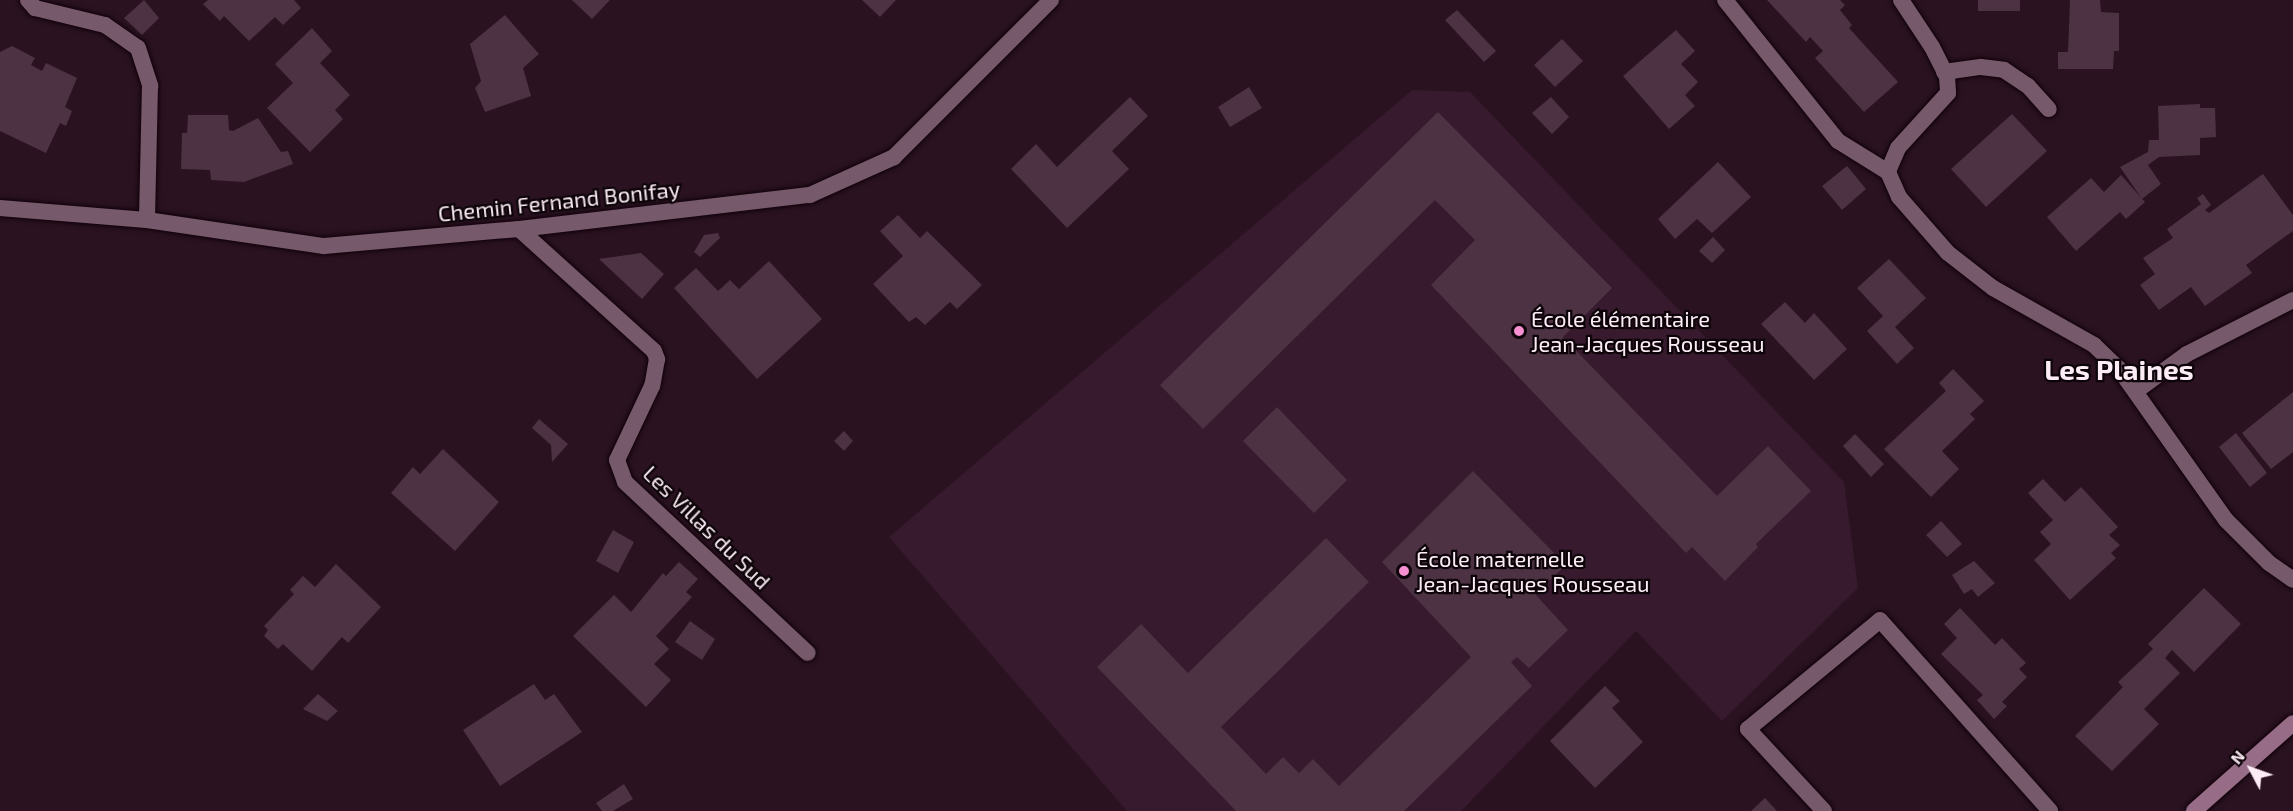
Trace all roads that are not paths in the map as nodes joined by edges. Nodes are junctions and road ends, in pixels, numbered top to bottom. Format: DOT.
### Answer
graph roads {
  1 [pos="28,0"];
  2 [pos="1051,0"];
  3 [pos="1725,0"];
  4 [pos="1900,0"];
  5 [pos="1944,72"];
  6 [pos="2049,109"];
  7 [pos="1887,172"];
  8 [pos="0,208"];
  9 [pos="147,220"];
  10 [pos="519,229"];
  11 [pos="2293,300"];
  12 [pos="2136,391"];
  13 [pos="2293,580"];
  14 [pos="808,653"];
  15 [pos="2291,728"];
  16 [pos="1824,811"];
  17 [pos="2050,811"];
  18 [pos="2193,811"];
  1 -- 9 [label="street"];
  2 -- 10 [label="street, Chemin Fernand Bonifay"];
  3 -- 7 [label="street"];
  4 -- 5 [label="street"];
  5 -- 6 [label="street"];
  5 -- 7 [label="street"];
  7 -- 12 [label="street"];
  8 -- 9 [label="street, Chemin Fernand Bonifay"];
  9 -- 10 [label="street, Chemin Fernand Bonifay"];
  10 -- 14 [label="street, Les Villas du Sud"];
  11 -- 12 [label="street"];
  12 -- 13 [label="street"];
  15 -- 18 [label="main road"];
  16 -- 17 [label="street"];
}
